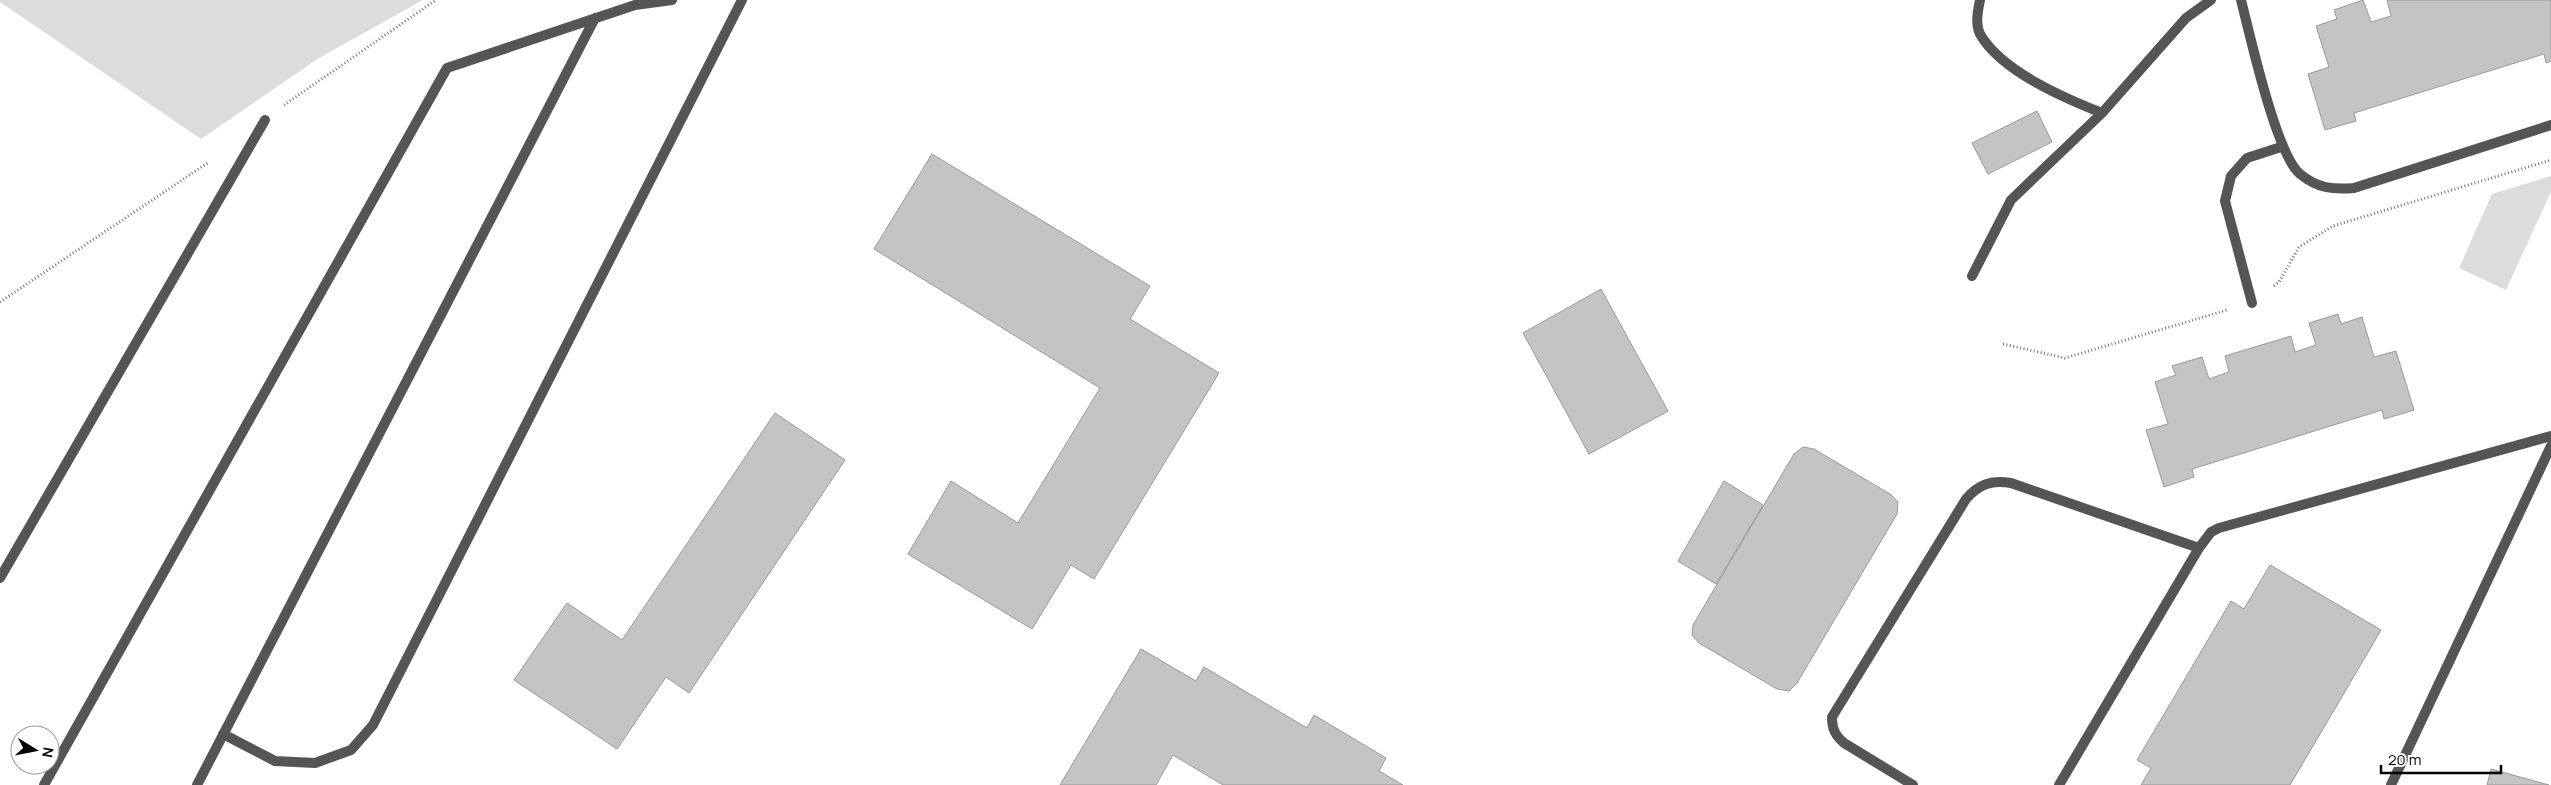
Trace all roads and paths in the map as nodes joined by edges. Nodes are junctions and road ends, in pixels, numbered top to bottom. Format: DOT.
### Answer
graph roads {
  1 [pos="672,0"];
  2 [pos="742,0"];
  3 [pos="1980,0"];
  4 [pos="2211,0"];
  5 [pos="2241,0"];
  6 [pos="595,18"];
  7 [pos="2102,113"];
  8 [pos="265,120"];
  9 [pos="2551,125"];
  10 [pos="2281,146"];
  11 [pos="2551,160"];
  12 [pos="1972,276"];
  13 [pos="2252,303"];
  14 [pos="2003,344"];
  15 [pos="2551,436"];
  16 [pos="2551,446"];
  17 [pos="2199,548"];
  18 [pos="0,578"];
  19 [pos="223,734"];
  20 [pos="44,785"];
  21 [pos="197,785"];
  22 [pos="1913,785"];
  23 [pos="2060,785"];
  24 [pos="2391,785"];
  1 -- 6 [label="street"];
  2 -- 19 [label="street"];
  3 -- 7 [label="street"];
  4 -- 7 [label="street"];
  5 -- 10 [label="street"];
  6 -- 19 [label="street"];
  6 -- 20 [label="street"];
  7 -- 12 [label="street"];
  8 -- 18 [label="street"];
  9 -- 10 [label="street"];
  10 -- 13 [label="street"];
  11 -- 13 [label="path"];
  13 -- 14 [label="path"];
  15 -- 17 [label="street"];
  16 -- 24 [label="street"];
  17 -- 22 [label="street"];
  17 -- 23 [label="street"];
  19 -- 21 [label="street"];
}
